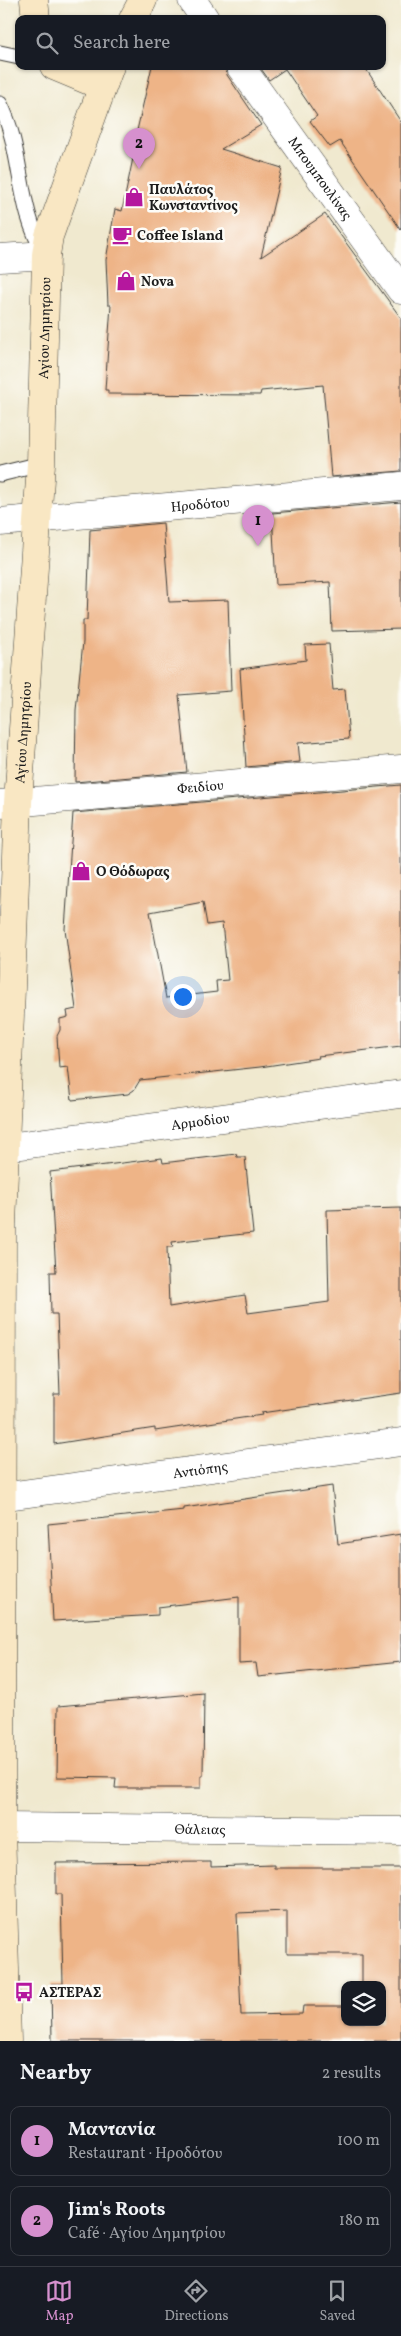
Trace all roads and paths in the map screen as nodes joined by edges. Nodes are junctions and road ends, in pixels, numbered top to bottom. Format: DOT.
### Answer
graph roads {
  1 [pos="34,0"];
  2 [pos="143,0"];
  3 [pos="192,0"];
  4 [pos="36,15"];
  5 [pos="135,15"];
  6 [pos="202,15"];
  7 [pos="0,53"];
  8 [pos="15,56"];
  9 [pos="75,70"];
  10 [pos="243,70"];
  11 [pos="106,76"];
  12 [pos="0,104"];
  13 [pos="46,255"];
  14 [pos="0,258"];
  15 [pos="401,290"];
  16 [pos="41,464"];
  17 [pos="0,474"];
  18 [pos="401,486"];
  19 [pos="38,520"];
  20 [pos="0,522"];
  21 [pos="401,769"];
  22 [pos="9,803"];
  23 [pos="401,1094"];
  24 [pos="2,1147"];
  25 [pos="401,1442"];
  26 [pos="0,1497"];
  27 [pos="0,1827"];
  28 [pos="401,1831"];
  29 [pos="7,2041"];
  1 -- 4 [label="main road"];
  2 -- 5 [label="main road"];
  3 -- 6 [label="street"];
  7 -- 8 [label="lane"];
  9 -- 11 [label="main road"];
  10 -- 15 [label="street, Μπουμπουλίνας"];
  11 -- 13 [label="main road, Αγίου Δημητρίου"];
  12 -- 13 [label="lane"];
  13 -- 14 [label="street"];
  13 -- 16 [label="main road, Αγίου Δημητρίου"];
  16 -- 17 [label="lane"];
  16 -- 19 [label="main road, Αγίου Δημητρίου"];
  18 -- 19 [label="street, Ηροδότου"];
  19 -- 20 [label="street, Ηροδότου"];
  19 -- 22 [label="main road, Αγίου Δημητρίου"];
  21 -- 22 [label="street, Φειδίου"];
  22 -- 24 [label="main road, Αγίου Δημητρίου"];
  23 -- 24 [label="street, Αρμοδίου"];
  24 -- 26 [label="main road, Αγίου Δημητρίου"];
  25 -- 26 [label="street, Αντιόπης"];
  26 -- 27 [label="main road, Αγίου Δημητρίου"];
  27 -- 28 [label="street, Θάλειας"];
  27 -- 29 [label="main road, Αγίου Δημητρίου"];
}
